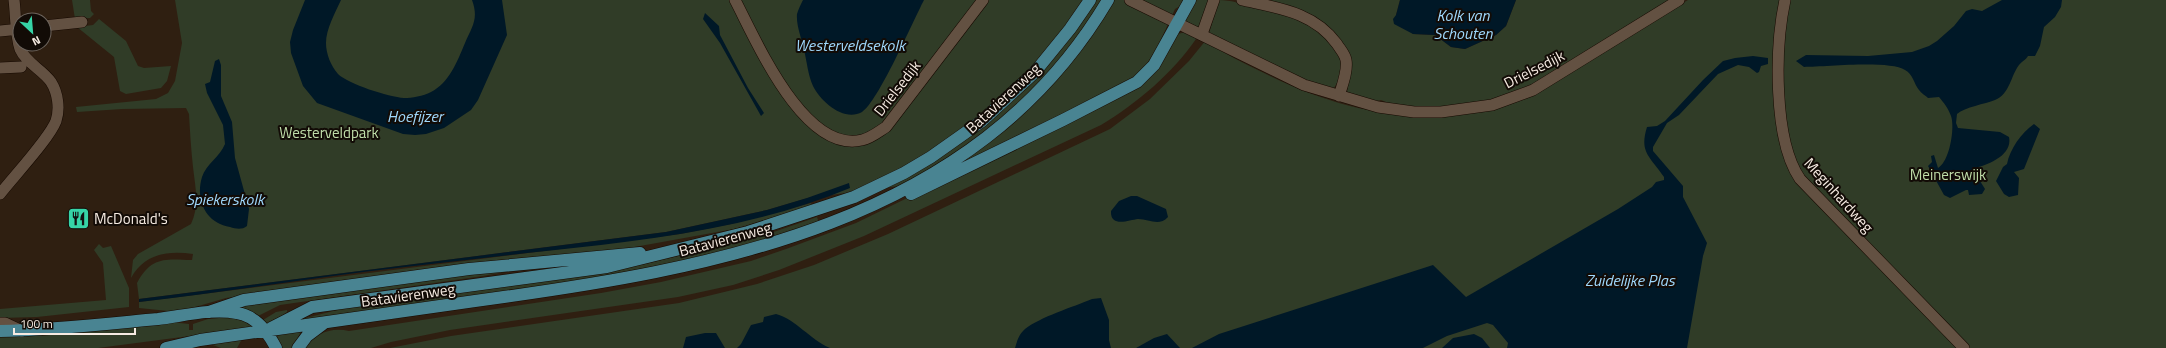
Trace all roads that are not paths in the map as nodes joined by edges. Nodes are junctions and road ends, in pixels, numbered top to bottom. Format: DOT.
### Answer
graph roads {
  1 [pos="14,0"];
  2 [pos="735,0"];
  3 [pos="983,0"];
  4 [pos="1090,0"];
  5 [pos="1108,0"];
  6 [pos="1130,0"];
  7 [pos="1190,0"];
  8 [pos="1214,0"];
  9 [pos="1242,0"];
  10 [pos="1679,0"];
  11 [pos="1785,0"];
  12 [pos="16,12"];
  13 [pos="82,22"];
  14 [pos="1177,24"];
  15 [pos="52,25"];
  16 [pos="12,30"];
  17 [pos="0,31"];
  18 [pos="1202,34"];
  19 [pos="23,52"];
  20 [pos="21,67"];
  21 [pos="0,68"];
  22 [pos="1339,96"];
  23 [pos="0,194"];
  24 [pos="877,203"];
  25 [pos="663,252"];
  26 [pos="209,312"];
  27 [pos="325,322"];
  28 [pos="0,323"];
  29 [pos="0,331"];
  30 [pos="22,331"];
  31 [pos="267,331"];
  32 [pos="166,348"];
  33 [pos="266,348"];
  34 [pos="276,348"];
  35 [pos="298,348"];
  36 [pos="1964,348"];
  1 -- 12 [label="street"];
  2 -- 3 [label="street, Drielsedijk"];
  4 -- 25 [label="main road, Batavierenweg"];
  5 -- 24 [label="main road, Batavierenweg"];
  6 -- 14 [label="street, Drielsedijk"];
  7 -- 14 [label="main road"];
  8 -- 18 [label="street"];
  9 -- 22 [label="street"];
  10 -- 22 [label="street, Drielsedijk"];
  11 -- 36 [label="street, Meginhardweg"];
  13 -- 15 [label="street"];
  14 -- 18 [label="street, Drielsedijk"];
  14 -- 24 [label="main road"];
  16 -- 17 [label="street"];
  18 -- 22 [label="street, Drielsedijk"];
  19 -- 23 [label="street"];
  20 -- 21 [label="street"];
  24 -- 27 [label="main road, Batavierenweg"];
  25 -- 26 [label="main road, Batavierenweg"];
  25 -- 31 [label="main road, Batavierenweg"];
  26 -- 30 [label="main road, Batavierenweg"];
  26 -- 31 [label="main road, Batavierenweg"];
  27 -- 31 [label="main road, Batavierenweg"];
  27 -- 35 [label="main road"];
  28 -- 30 [label="street"];
  29 -- 30 [label="main road, Batavierenweg"];
  31 -- 32 [label="main road, Batavierenweg"];
  31 -- 33 [label="main road"];
  31 -- 34 [label="main road"];
}
